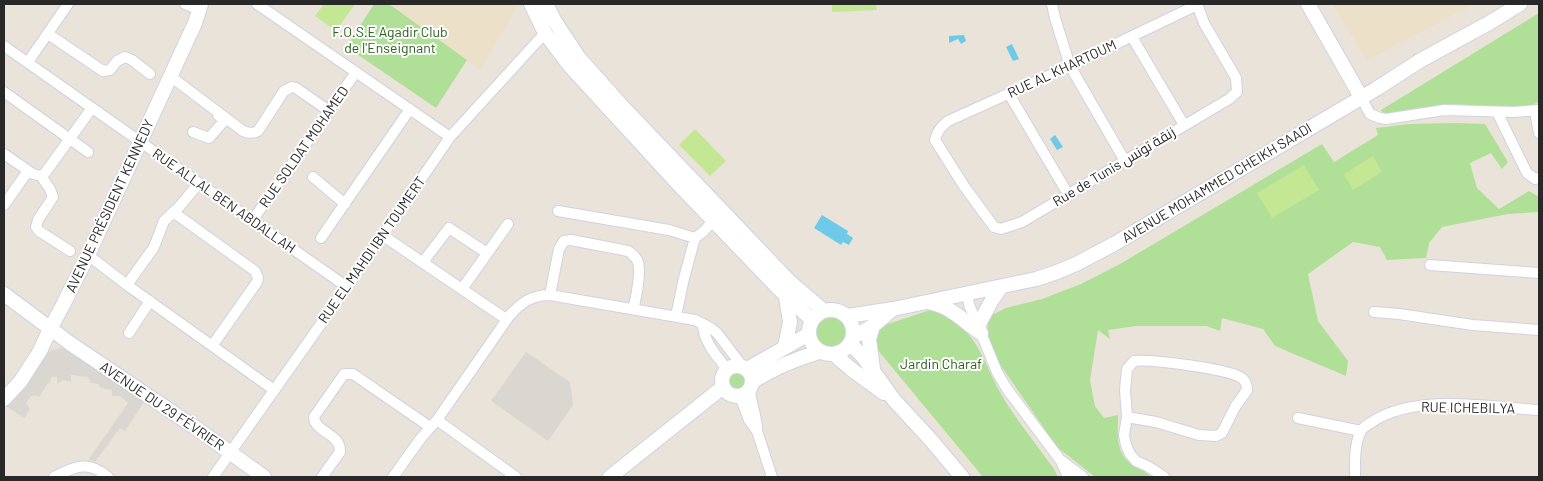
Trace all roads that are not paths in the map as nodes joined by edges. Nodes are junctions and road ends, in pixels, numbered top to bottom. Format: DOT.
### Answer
graph roads {
  1 [pos="68,4"];
  2 [pos="186,4"];
  3 [pos="257,4"];
  4 [pos="531,4"];
  5 [pos="546,4"];
  6 [pos="1052,4"];
  7 [pos="1197,4"];
  8 [pos="1308,4"];
  9 [pos="1520,4"];
  10 [pos="200,7"];
  11 [pos="545,33"];
  12 [pos="48,34"];
  13 [pos="1132,37"];
  14 [pos="4,46"];
  15 [pos="28,62"];
  16 [pos="1070,66"];
  17 [pos="356,72"];
  18 [pos="150,74"];
  19 [pos="169,78"];
  20 [pos="4,92"];
  21 [pos="1009,94"];
  22 [pos="1361,97"];
  23 [pos="92,108"];
  24 [pos="410,109"];
  25 [pos="329,111"];
  26 [pos="1537,111"];
  27 [pos="1497,112"];
  28 [pos="1184,125"];
  29 [pos="193,132"];
  30 [pos="1539,133"];
  31 [pos="450,137"];
  32 [pos="69,138"];
  33 [pos="935,140"];
  34 [pos="140,141"];
  35 [pos="88,152"];
  36 [pos="4,154"];
  37 [pos="1125,161"];
  38 [pos="28,171"];
  39 [pos="41,176"];
  40 [pos="313,177"];
  41 [pos="1538,179"];
  42 [pos="199,182"];
  43 [pos="1068,194"];
  44 [pos="345,204"];
  45 [pos="4,205"];
  46 [pos="558,211"];
  47 [pos="173,212"];
  48 [pos="252,221"];
  49 [pos="713,221"];
  50 [pos="508,224"];
  51 [pos="382,235"];
  52 [pos="321,238"];
  53 [pos="695,238"];
  54 [pos="70,251"];
  55 [pos="487,253"];
  56 [pos="88,255"];
  57 [pos="423,262"];
  58 [pos="1430,265"];
  59 [pos="1539,273"];
  60 [pos="127,285"];
  61 [pos="347,287"];
  62 [pos="1001,287"];
  63 [pos="462,289"];
  64 [pos="966,293"];
  65 [pos="4,294"];
  66 [pos="550,295"];
  67 [pos="786,296"];
  68 [pos="150,301"];
  69 [pos="925,302"];
  70 [pos="633,309"];
  71 [pos="893,309"];
  72 [pos="824,311"];
  73 [pos="1374,312"];
  74 [pos="676,316"];
  75 [pos="848,316"];
  76 [pos="506,320"];
  77 [pos="703,324"];
  78 [pos="873,326"];
  79 [pos="810,327"];
  80 [pos="980,327"];
  81 [pos="49,328"];
  82 [pos="1539,330"];
  83 [pos="128,333"];
  84 [pos="852,341"];
  85 [pos="212,346"];
  86 [pos="786,347"];
  87 [pos="819,352"];
  88 [pos="835,355"];
  89 [pos="728,370"];
  90 [pos="874,372"];
  91 [pos="741,383"];
  92 [pos="274,390"];
  93 [pos="4,399"];
  94 [pos="894,400"];
  95 [pos="1539,410"];
  96 [pos="1127,417"];
  97 [pos="1298,418"];
  98 [pos="434,424"];
  99 [pos="1361,431"];
  100 [pos="230,452"];
  101 [pos="1061,461"];
  102 [pos="54,477"];
  103 [pos="108,477"];
  104 [pos="213,477"];
  105 [pos="264,477"];
  106 [pos="322,477"];
  107 [pos="393,477"];
  108 [pos="516,477"];
  109 [pos="610,477"];
  110 [pos="622,477"];
  111 [pos="772,477"];
  112 [pos="962,477"];
  113 [pos="1068,477"];
  114 [pos="1083,477"];
  115 [pos="1164,477"];
  116 [pos="1355,477"];
  1 -- 12 [label="street"];
  2 -- 10 [label="street"];
  3 -- 17 [label="street"];
  4 -- 11 [label="main road"];
  5 -- 72 [label="main road"];
  6 -- 16 [label="street"];
  7 -- 13 [label="street, RUE AL KHARTOUM"];
  7 -- 28 [label="street, Rue de Tunis زنقة تونس"];
  8 -- 22 [label="main road"];
  9 -- 22 [label="main road, AVENUE MOHAMMED CHEIKH SAADI"];
  10 -- 19 [label="main road, AVENUE PRÉSIDENT KENNEDY"];
  11 -- 31 [label="street, RUE EL MAHDI IBN TOUMERT"];
  11 -- 49 [label="main road"];
  12 -- 15 [label="street"];
  12 -- 18 [label="street"];
  13 -- 16 [label="street, RUE AL KHARTOUM"];
  13 -- 28 [label="street"];
  14 -- 15 [label="street, RUE ALLAL BEN ABDALLAH"];
  15 -- 23 [label="street, RUE ALLAL BEN ABDALLAH"];
  16 -- 21 [label="street, RUE AL KHARTOUM"];
  16 -- 37 [label="street"];
  17 -- 24 [label="street"];
  17 -- 25 [label="street, RUE SOLDAT MOHAMED"];
  19 -- 25 [label="street"];
  19 -- 29 [label="street"];
  19 -- 34 [label="main road, AVENUE PRÉSIDENT KENNEDY"];
  20 -- 32 [label="street"];
  21 -- 33 [label="street, RUE AL KHARTOUM"];
  21 -- 43 [label="street"];
  22 -- 27 [label="street"];
  22 -- 62 [label="main road, AVENUE MOHAMMED CHEIKH SAADI"];
  23 -- 32 [label="street"];
  23 -- 34 [label="street, RUE ALLAL BEN ABDALLAH"];
  24 -- 31 [label="street"];
  24 -- 44 [label="street"];
  25 -- 48 [label="street, RUE SOLDAT MOHAMED"];
  26 -- 27 [label="street"];
  26 -- 30 [label="street"];
  27 -- 41 [label="street"];
  28 -- 37 [label="street, Rue de Tunis زنقة تونس"];
  31 -- 51 [label="street, RUE EL MAHDI IBN TOUMERT"];
  32 -- 35 [label="street"];
  32 -- 39 [label="street"];
  33 -- 43 [label="street, Rue de Tunis زنقة تونس"];
  34 -- 42 [label="street, RUE ALLAL BEN ABDALLAH"];
  34 -- 56 [label="main road, AVENUE PRÉSIDENT KENNEDY"];
  36 -- 38 [label="street"];
  37 -- 43 [label="street, Rue de Tunis زنقة تونس"];
  38 -- 39 [label="street"];
  38 -- 45 [label="street"];
  39 -- 54 [label="street"];
  40 -- 44 [label="street"];
  42 -- 47 [label="street"];
  42 -- 48 [label="street, RUE ALLAL BEN ABDALLAH"];
  44 -- 52 [label="street"];
  46 -- 53 [label="street"];
  47 -- 60 [label="street"];
  47 -- 85 [label="street"];
  48 -- 61 [label="street, RUE ALLAL BEN ABDALLAH"];
  49 -- 53 [label="street"];
  49 -- 67 [label="main road"];
  50 -- 55 [label="street"];
  51 -- 57 [label="street"];
  51 -- 61 [label="street, RUE EL MAHDI IBN TOUMERT"];
  53 -- 74 [label="street"];
  55 -- 57 [label="street"];
  55 -- 63 [label="street"];
  56 -- 60 [label="street"];
  56 -- 81 [label="main road, AVENUE PRÉSIDENT KENNEDY"];
  57 -- 63 [label="street"];
  58 -- 59 [label="street"];
  60 -- 68 [label="street"];
  61 -- 92 [label="street, RUE EL MAHDI IBN TOUMERT"];
  62 -- 64 [label="main road, AVENUE MOHAMMED CHEIKH SAADI"];
  62 -- 80 [label="main road"];
  63 -- 76 [label="street"];
  64 -- 69 [label="main road, AVENUE MOHAMMED CHEIKH SAADI"];
  64 -- 80 [label="street"];
  65 -- 81 [label="main road, AVENUE DU 29 FÉVRIER"];
  66 -- 70 [label="street"];
  66 -- 70 [label="street"];
  66 -- 76 [label="street"];
  67 -- 79 [label="main road"];
  67 -- 86 [label="main road"];
  68 -- 83 [label="street"];
  68 -- 85 [label="street"];
  69 -- 71 [label="main road, AVENUE MOHAMMED CHEIKH SAADI"];
  69 -- 80 [label="main road"];
  70 -- 74 [label="street"];
  71 -- 75 [label="main road, AVENUE MOHAMMED CHEIKH SAADI"];
  71 -- 78 [label="main road, AVENUE MOHAMMED CHEIKH SAADI"];
  72 -- 75 [label="main road"];
  72 -- 79 [label="main road"];
  73 -- 82 [label="street"];
  74 -- 77 [label="street"];
  75 -- 84 [label="main road"];
  76 -- 98 [label="street"];
  77 -- 89 [label="street"];
  77 -- 91 [label="street"];
  78 -- 84 [label="main road, AVENUE MOHAMMED CHEIKH SAADI"];
  78 -- 90 [label="main road"];
  79 -- 86 [label="main road"];
  79 -- 87 [label="main road"];
  80 -- 101 [label="street"];
  81 -- 93 [label="main road, AVENUE PRÉSIDENT KENNEDY"];
  81 -- 100 [label="main road, AVENUE DU 29 FÉVRIER"];
  84 -- 88 [label="main road"];
  84 -- 90 [label="main road"];
  85 -- 92 [label="street"];
  86 -- 91 [label="main road"];
  87 -- 88 [label="main road"];
  87 -- 91 [label="main road"];
  88 -- 94 [label="main road"];
  89 -- 91 [label="main road"];
  90 -- 94 [label="main road"];
  91 -- 109 [label="main road"];
  91 -- 110 [label="main road"];
  91 -- 111 [label="street"];
  92 -- 100 [label="street, RUE EL MAHDI IBN TOUMERT"];
  94 -- 112 [label="main road"];
  95 -- 99 [label="street, RUE ICHEBILYA"];
  96 -- 96 [label="street"];
  96 -- 115 [label="street"];
  97 -- 99 [label="street"];
  98 -- 106 [label="street"];
  98 -- 107 [label="street"];
  98 -- 108 [label="street"];
  99 -- 116 [label="street"];
  100 -- 104 [label="street, RUE EL MAHDI IBN TOUMERT"];
  100 -- 105 [label="main road, AVENUE DU 29 FÉVRIER"];
  101 -- 113 [label="street"];
  101 -- 114 [label="street"];
  102 -- 103 [label="street"];
}
